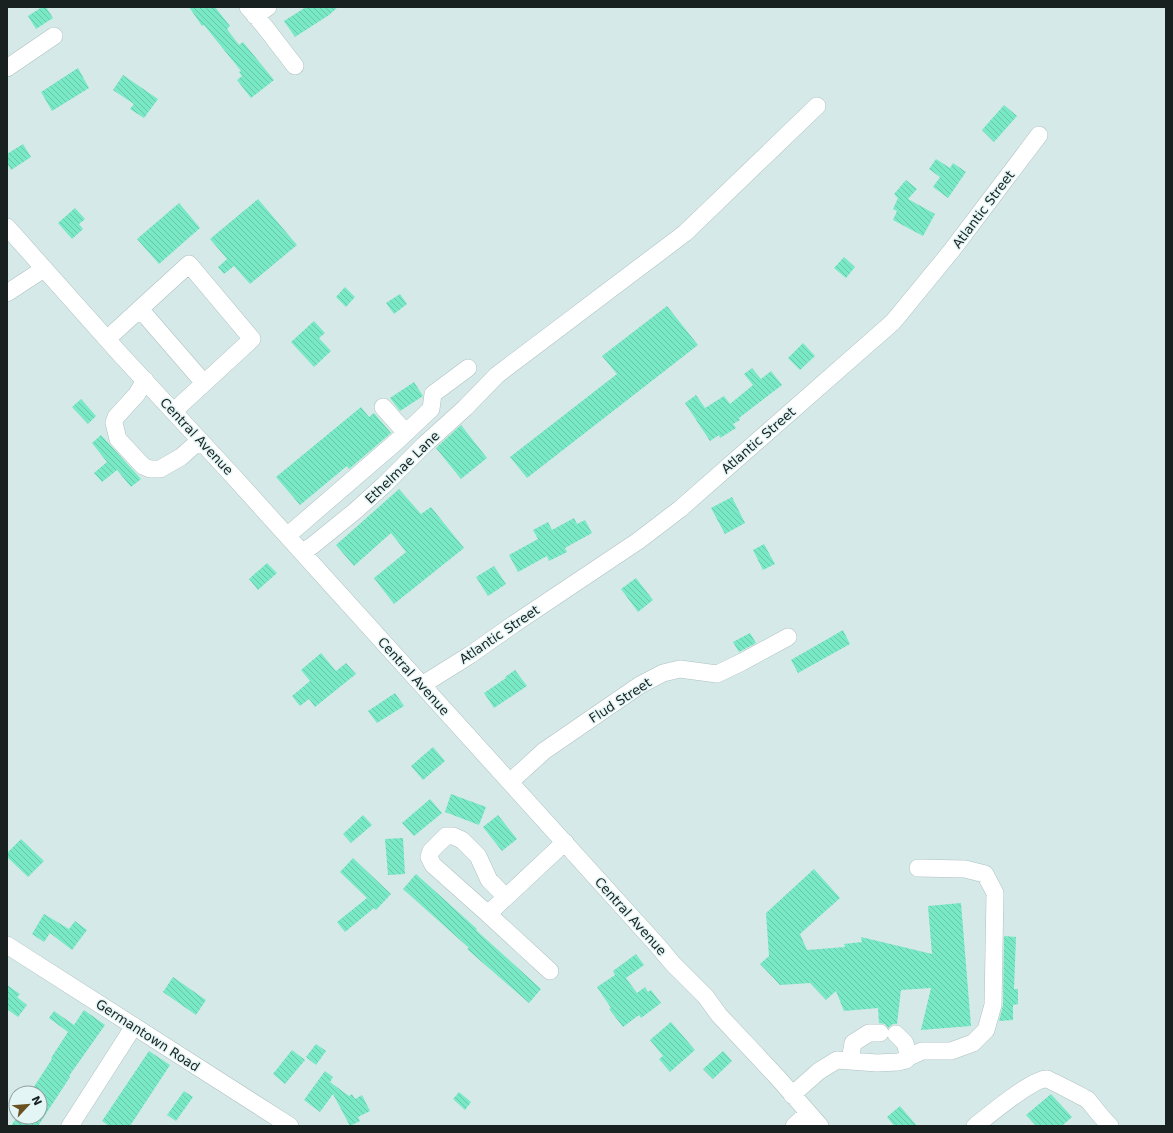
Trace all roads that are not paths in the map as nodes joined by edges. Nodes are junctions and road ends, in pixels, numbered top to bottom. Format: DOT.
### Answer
graph roads {
  1 [pos="257,10"];
  2 [pos="54,36"];
  3 [pos="295,66"];
  4 [pos="7,68"];
  5 [pos="817,106"];
  6 [pos="1039,135"];
  7 [pos="7,226"];
  8 [pos="44,268"];
  9 [pos="7,293"];
  10 [pos="140,309"];
  11 [pos="107,339"];
  12 [pos="468,368"];
  13 [pos="145,380"];
  14 [pos="204,383"];
  15 [pos="383,407"];
  16 [pos="174,411"];
  17 [pos="406,433"];
  18 [pos="200,440"];
  19 [pos="288,536"];
  20 [pos="302,552"];
  21 [pos="788,637"];
  22 [pos="422,685"];
  23 [pos="510,782"];
  24 [pos="565,842"];
  25 [pos="918,868"];
  26 [pos="506,897"];
  27 [pos="488,914"];
  28 [pos="7,945"];
  29 [pos="550,971"];
  30 [pos="134,1026"];
  31 [pos="909,1057"];
  32 [pos="850,1061"];
  33 [pos="792,1095"];
  34 [pos="808,1113"];
  35 [pos="70,1126"];
  36 [pos="290,1126"];
  37 [pos="794,1126"];
  38 [pos="820,1126"];
  39 [pos="975,1126"];
  40 [pos="1110,1126"];
  1 -- 3 [label="street"];
  2 -- 4 [label="street"];
  5 -- 20 [label="street, Ethelmae Lane"];
  6 -- 22 [label="street, Atlantic Street"];
  7 -- 8 [label="street, Central Avenue"];
  8 -- 9 [label="street"];
  8 -- 11 [label="street, Central Avenue"];
  10 -- 11 [label="street"];
  10 -- 14 [label="street"];
  10 -- 14 [label="street"];
  11 -- 13 [label="street, Central Avenue"];
  12 -- 17 [label="street"];
  13 -- 16 [label="street, Central Avenue"];
  13 -- 18 [label="street"];
  14 -- 16 [label="street"];
  15 -- 17 [label="street"];
  16 -- 18 [label="street, Central Avenue"];
  17 -- 19 [label="street"];
  18 -- 19 [label="street, Central Avenue"];
  19 -- 20 [label="street, Central Avenue"];
  20 -- 22 [label="street, Central Avenue"];
  21 -- 23 [label="street, Flud Street"];
  22 -- 23 [label="street, Central Avenue"];
  23 -- 24 [label="street, Central Avenue"];
  24 -- 26 [label="street"];
  24 -- 33 [label="street, Central Avenue"];
  25 -- 31 [label="street"];
  26 -- 27 [label="street"];
  26 -- 27 [label="street"];
  27 -- 29 [label="street"];
  28 -- 30 [label="street, Germantown Road"];
  30 -- 35 [label="street"];
  30 -- 36 [label="street, Germantown Road"];
  31 -- 32 [label="street"];
  31 -- 32 [label="street"];
  32 -- 33 [label="street"];
  33 -- 34 [label="street, Central Avenue"];
  34 -- 37 [label="street"];
  34 -- 38 [label="street, Central Avenue"];
  39 -- 40 [label="street"];
}
